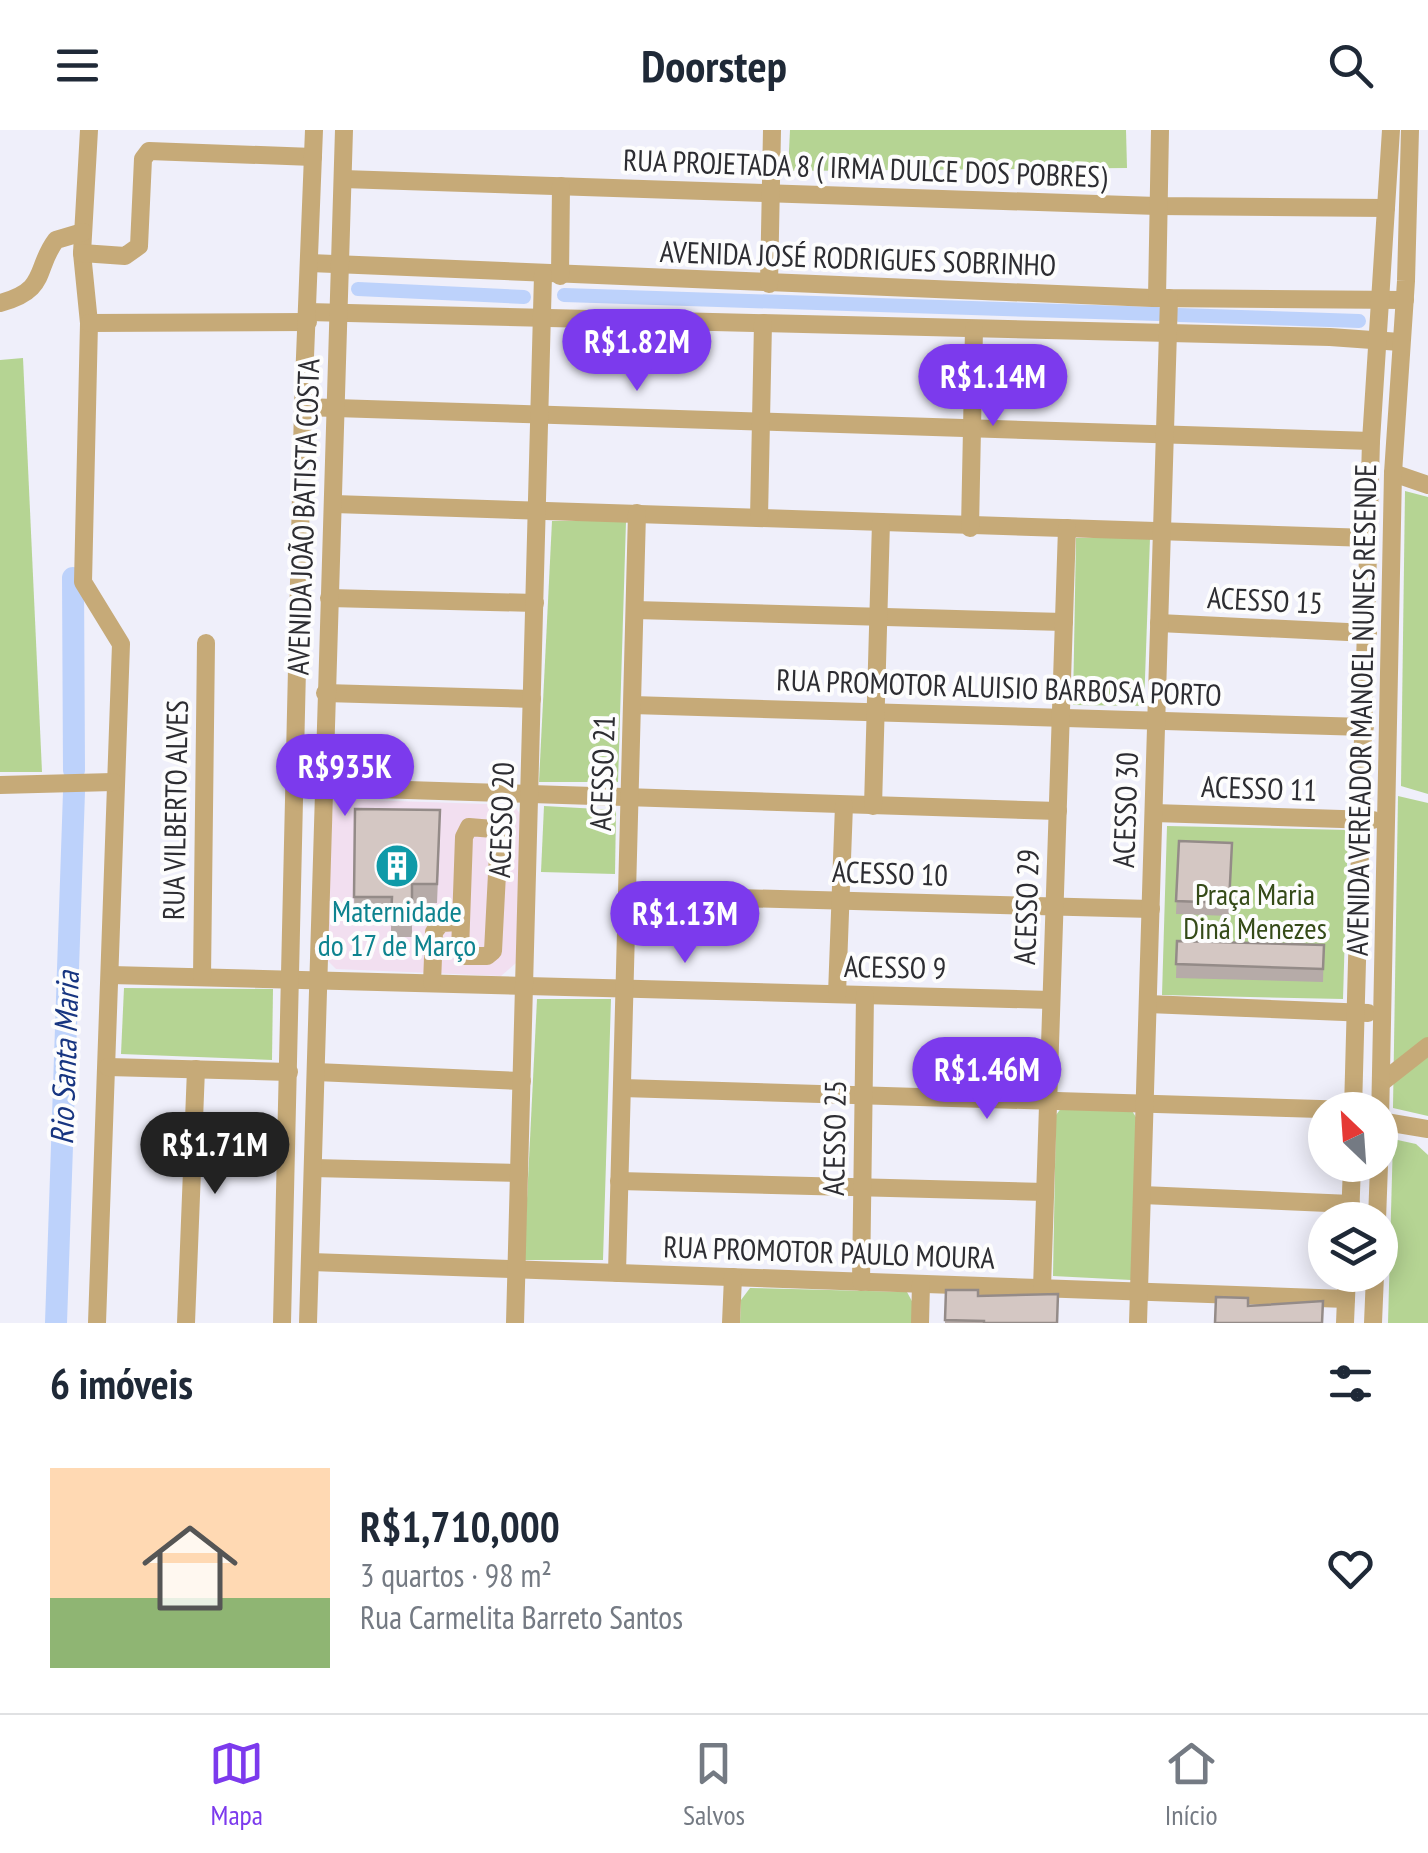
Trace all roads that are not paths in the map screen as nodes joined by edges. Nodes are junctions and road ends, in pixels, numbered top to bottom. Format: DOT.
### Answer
graph roads {
  1 [pos="88,130"];
  2 [pos="314,130"];
  3 [pos="344,130"];
  4 [pos="772,130"];
  5 [pos="1160,130"];
  6 [pos="1391,130"];
  7 [pos="1410,130"];
  8 [pos="313,157"];
  9 [pos="343,179"];
  10 [pos="561,186"];
  11 [pos="770,193"];
  12 [pos="1156,206"];
  13 [pos="1386,208"];
  14 [pos="83,232"];
  15 [pos="82,253"];
  16 [pos="310,263"];
  17 [pos="341,264"];
  18 [pos="551,276"];
  19 [pos="769,284"];
  20 [pos="1163,298"];
  21 [pos="1405,300"];
  22 [pos="1374,301"];
  23 [pos="0,303"];
  24 [pos="338,313"];
  25 [pos="308,317"];
  26 [pos="543,318"];
  27 [pos="89,323"];
  28 [pos="764,323"];
  29 [pos="974,329"];
  30 [pos="1168,335"];
  31 [pos="1371,340"];
  32 [pos="1400,342"];
  33 [pos="1376,365"];
  34 [pos="1398,368"];
  35 [pos="303,407"];
  36 [pos="336,408"];
  37 [pos="540,415"];
  38 [pos="761,422"];
  39 [pos="970,430"];
  40 [pos="1165,434"];
  41 [pos="1371,441"];
  42 [pos="1393,472"];
  43 [pos="1428,485"];
  44 [pos="334,504"];
  45 [pos="538,510"];
  46 [pos="637,513"];
  47 [pos="759,518"];
  48 [pos="881,522"];
  49 [pos="970,528"];
  50 [pos="1067,528"];
  51 [pos="1162,532"];
  52 [pos="1369,538"];
  53 [pos="330,598"];
  54 [pos="535,603"];
  55 [pos="634,610"];
  56 [pos="878,616"];
  57 [pos="1064,622"];
  58 [pos="1159,623"];
  59 [pos="1368,633"];
  60 [pos="206,643"];
  61 [pos="325,693"];
  62 [pos="532,699"];
  63 [pos="632,706"];
  64 [pos="875,712"];
  65 [pos="1060,718"];
  66 [pos="1156,720"];
  67 [pos="1365,727"];
  68 [pos="113,782"];
  69 [pos="0,786"];
  70 [pos="322,787"];
  71 [pos="297,788"];
  72 [pos="530,796"];
  73 [pos="630,799"];
  74 [pos="844,805"];
  75 [pos="872,806"];
  76 [pos="1058,812"];
  77 [pos="1154,813"];
  78 [pos="1363,820"];
  79 [pos="1386,821"];
  80 [pos="627,895"];
  81 [pos="840,900"];
  82 [pos="1054,906"];
  83 [pos="1151,909"];
  84 [pos="460,922"];
  85 [pos="110,976"];
  86 [pos="202,977"];
  87 [pos="288,978"];
  88 [pos="318,980"];
  89 [pos="432,983"];
  90 [pos="524,986"];
  91 [pos="624,988"];
  92 [pos="836,994"];
  93 [pos="865,994"];
  94 [pos="1052,1000"];
  95 [pos="1148,1004"];
  96 [pos="1357,1013"];
  97 [pos="1382,1014"];
  98 [pos="1428,1046"];
  99 [pos="108,1067"];
  100 [pos="196,1069"];
  101 [pos="289,1072"];
  102 [pos="316,1072"];
  103 [pos="522,1081"];
  104 [pos="1381,1083"];
  105 [pos="622,1088"];
  106 [pos="1355,1092"];
  107 [pos="1381,1092"];
  108 [pos="864,1094"];
  109 [pos="1048,1100"];
  110 [pos="1145,1103"];
  111 [pos="1308,1108"];
  112 [pos="1398,1124"];
  113 [pos="1428,1129"];
  114 [pos="314,1168"];
  115 [pos="519,1173"];
  116 [pos="619,1181"];
  117 [pos="862,1186"];
  118 [pos="1045,1192"];
  119 [pos="1142,1195"];
  120 [pos="1308,1209"];
  121 [pos="310,1262"];
  122 [pos="516,1270"];
  123 [pos="617,1273"];
  124 [pos="733,1277"];
  125 [pos="861,1282"];
  126 [pos="921,1284"];
  127 [pos="1042,1288"];
  128 [pos="1139,1292"];
  129 [pos="1346,1292"];
  130 [pos="1375,1292"];
  131 [pos="1346,1299"];
  132 [pos="97,1323"];
  133 [pos="186,1323"];
  134 [pos="282,1323"];
  135 [pos="308,1323"];
  136 [pos="515,1323"];
  137 [pos="731,1323"];
  138 [pos="920,1323"];
  139 [pos="1138,1323"];
  140 [pos="1346,1323"];
  141 [pos="1374,1323"];
  1 -- 14 [label="street"];
  2 -- 8 [label="street"];
  3 -- 9 [label="street, AVENIDA JOÃO BATISTA COSTA"];
  4 -- 11 [label="street"];
  5 -- 12 [label="street, ACESSO 30"];
  6 -- 13 [label="street, AVENIDA VEREADOR MANOEL NUNES RESENDE"];
  7 -- 21 [label="street, AVENIDA VEREADOR MANOEL NUNES RESENDE"];
  8 -- 15 [label="street"];
  8 -- 16 [label="street"];
  9 -- 10 [label="street, RUA PROJETADA 8 ( IRMA DULCE DOS POBRES)"];
  9 -- 17 [label="street, AVENIDA JOÃO BATISTA COSTA"];
  10 -- 11 [label="street, RUA PROJETADA 8 ( IRMA DULCE DOS POBRES)"];
  10 -- 18 [label="street, ACESSO 20"];
  11 -- 12 [label="street, RUA PROJETADA 8 ( IRMA DULCE DOS POBRES)"];
  11 -- 19 [label="street"];
  12 -- 13 [label="street, RUA PROJETADA 8 ( IRMA DULCE DOS POBRES)"];
  12 -- 20 [label="street, ACESSO 30"];
  13 -- 22 [label="street, AVENIDA VEREADOR MANOEL NUNES RESENDE"];
  14 -- 15 [label="street"];
  14 -- 23 [label="street"];
  15 -- 27 [label="street"];
  16 -- 17 [label="street, AVENIDA JOSÉ RODRIGUES SOBRINHO"];
  16 -- 25 [label="street"];
  17 -- 18 [label="street, AVENIDA JOSÉ RODRIGUES SOBRINHO"];
  17 -- 24 [label="street, AVENIDA JOÃO BATISTA COSTA"];
  18 -- 19 [label="street, AVENIDA JOSÉ RODRIGUES SOBRINHO"];
  18 -- 26 [label="street, ACESSO 20"];
  19 -- 20 [label="street, AVENIDA JOSÉ RODRIGUES SOBRINHO"];
  20 -- 22 [label="street, AVENIDA JOSÉ RODRIGUES SOBRINHO"];
  20 -- 30 [label="street, ACESSO 30"];
  21 -- 22 [label="street, AVENIDA JOSÉ RODRIGUES SOBRINHO"];
  21 -- 32 [label="street, AVENIDA VEREADOR MANOEL NUNES RESENDE"];
  22 -- 31 [label="street, AVENIDA VEREADOR MANOEL NUNES RESENDE"];
  24 -- 25 [label="street"];
  24 -- 26 [label="street"];
  24 -- 36 [label="street, AVENIDA JOÃO BATISTA COSTA"];
  25 -- 27 [label="street"];
  25 -- 35 [label="street"];
  26 -- 28 [label="street"];
  26 -- 37 [label="street, ACESSO 20"];
  27 -- 68 [label="street"];
  28 -- 29 [label="street"];
  28 -- 38 [label="street"];
  29 -- 30 [label="street"];
  29 -- 39 [label="street"];
  30 -- 31 [label="street"];
  30 -- 40 [label="street, ACESSO 30"];
  31 -- 32 [label="street"];
  31 -- 33 [label="street, AVENIDA VEREADOR MANOEL NUNES RESENDE"];
  32 -- 34 [label="street, AVENIDA VEREADOR MANOEL NUNES RESENDE"];
  33 -- 34 [label="street"];
  33 -- 41 [label="street, AVENIDA VEREADOR MANOEL NUNES RESENDE"];
  34 -- 42 [label="street, AVENIDA VEREADOR MANOEL NUNES RESENDE"];
  35 -- 36 [label="street"];
  35 -- 71 [label="street"];
  36 -- 37 [label="street"];
  36 -- 44 [label="street, AVENIDA JOÃO BATISTA COSTA"];
  37 -- 38 [label="street"];
  37 -- 45 [label="street, ACESSO 20"];
  38 -- 39 [label="street"];
  38 -- 47 [label="street"];
  39 -- 40 [label="street"];
  39 -- 49 [label="street"];
  40 -- 41 [label="street"];
  40 -- 51 [label="street, ACESSO 30"];
  41 -- 52 [label="street, AVENIDA VEREADOR MANOEL NUNES RESENDE"];
  42 -- 43 [label="street"];
  42 -- 79 [label="street, AVENIDA VEREADOR MANOEL NUNES RESENDE"];
  44 -- 45 [label="street"];
  44 -- 53 [label="street, AVENIDA JOÃO BATISTA COSTA"];
  45 -- 46 [label="street"];
  45 -- 54 [label="street, ACESSO 20"];
  46 -- 47 [label="street"];
  46 -- 55 [label="street, ACESSO 21"];
  47 -- 48 [label="street"];
  48 -- 49 [label="street"];
  48 -- 56 [label="street"];
  49 -- 50 [label="street"];
  50 -- 51 [label="street"];
  50 -- 57 [label="street, ACESSO 29"];
  51 -- 52 [label="street"];
  51 -- 58 [label="street, ACESSO 30"];
  52 -- 59 [label="street, AVENIDA VEREADOR MANOEL NUNES RESENDE"];
  53 -- 54 [label="street"];
  53 -- 61 [label="street, AVENIDA JOÃO BATISTA COSTA"];
  54 -- 62 [label="street, ACESSO 20"];
  55 -- 56 [label="street"];
  55 -- 63 [label="street, ACESSO 21"];
  56 -- 57 [label="street"];
  56 -- 64 [label="street"];
  57 -- 65 [label="street, ACESSO 29"];
  58 -- 59 [label="street, ACESSO 15"];
  58 -- 66 [label="street, ACESSO 30"];
  59 -- 67 [label="street, AVENIDA VEREADOR MANOEL NUNES RESENDE"];
  60 -- 86 [label="street, RUA VILBERTO ALVES"];
  61 -- 62 [label="street"];
  61 -- 70 [label="street, AVENIDA JOÃO BATISTA COSTA"];
  62 -- 72 [label="street, ACESSO 20"];
  63 -- 64 [label="street, RUA PROMOTOR ALUISIO BARBOSA PORTO"];
  63 -- 73 [label="street, ACESSO 21"];
  64 -- 65 [label="street, RUA PROMOTOR ALUISIO BARBOSA PORTO"];
  64 -- 75 [label="street"];
  65 -- 66 [label="street, RUA PROMOTOR ALUISIO BARBOSA PORTO"];
  65 -- 76 [label="street, ACESSO 29"];
  66 -- 67 [label="street, RUA PROMOTOR ALUISIO BARBOSA PORTO"];
  66 -- 77 [label="street, ACESSO 30"];
  67 -- 78 [label="street, AVENIDA VEREADOR MANOEL NUNES RESENDE"];
  68 -- 69 [label="street"];
  68 -- 85 [label="street"];
  70 -- 71 [label="street"];
  70 -- 72 [label="street"];
  70 -- 88 [label="street, AVENIDA JOÃO BATISTA COSTA"];
  71 -- 87 [label="street"];
  72 -- 73 [label="street"];
  72 -- 90 [label="street, ACESSO 20"];
  73 -- 74 [label="street"];
  73 -- 80 [label="street, ACESSO 21"];
  74 -- 75 [label="street"];
  74 -- 81 [label="street"];
  75 -- 76 [label="street"];
  76 -- 82 [label="street, ACESSO 29"];
  77 -- 78 [label="street, ACESSO 11"];
  77 -- 83 [label="street, ACESSO 30"];
  78 -- 79 [label="street, ACESSO 11"];
  78 -- 96 [label="street, AVENIDA VEREADOR MANOEL NUNES RESENDE"];
  79 -- 97 [label="street, AVENIDA VEREADOR MANOEL NUNES RESENDE"];
  80 -- 81 [label="street, ACESSO 10"];
  80 -- 91 [label="street, ACESSO 21"];
  81 -- 82 [label="street, ACESSO 10"];
  81 -- 92 [label="street"];
  82 -- 83 [label="street, ACESSO 10"];
  82 -- 94 [label="street, ACESSO 29"];
  83 -- 95 [label="street, ACESSO 30"];
  84 -- 84 [label="street"];
  84 -- 89 [label="street"];
  85 -- 86 [label="street, ACESSO 9"];
  85 -- 99 [label="street"];
  86 -- 87 [label="street, ACESSO 9"];
  87 -- 88 [label="street, ACESSO 9"];
  87 -- 101 [label="street"];
  88 -- 89 [label="street, ACESSO 9"];
  88 -- 102 [label="street, AVENIDA JOÃO BATISTA COSTA"];
  89 -- 90 [label="street, ACESSO 9"];
  90 -- 91 [label="street, ACESSO 9"];
  90 -- 103 [label="street, ACESSO 20"];
  91 -- 92 [label="street, ACESSO 9"];
  91 -- 105 [label="street, ACESSO 21"];
  92 -- 93 [label="street, ACESSO 9"];
  93 -- 94 [label="street, ACESSO 9"];
  93 -- 108 [label="street, ACESSO 25"];
  94 -- 109 [label="street, ACESSO 29"];
  95 -- 96 [label="street"];
  95 -- 110 [label="street, ACESSO 30"];
  96 -- 97 [label="street"];
  96 -- 106 [label="street, AVENIDA VEREADOR MANOEL NUNES RESENDE"];
  97 -- 104 [label="street, AVENIDA VEREADOR MANOEL NUNES RESENDE"];
  98 -- 104 [label="street"];
  99 -- 100 [label="street"];
  99 -- 132 [label="street"];
  100 -- 101 [label="street"];
  100 -- 133 [label="street"];
  101 -- 134 [label="street"];
  102 -- 103 [label="street"];
  102 -- 114 [label="street, AVENIDA JOÃO BATISTA COSTA"];
  103 -- 115 [label="street, ACESSO 20"];
  104 -- 107 [label="street, AVENIDA VEREADOR MANOEL NUNES RESENDE"];
  105 -- 108 [label="street"];
  105 -- 116 [label="street, ACESSO 21"];
  108 -- 109 [label="street"];
  108 -- 117 [label="street, ACESSO 25"];
  109 -- 110 [label="street"];
  109 -- 118 [label="street, ACESSO 29"];
  110 -- 111 [label="street"];
  110 -- 119 [label="street, ACESSO 30"];
  112 -- 113 [label="street"];
  114 -- 115 [label="street"];
  114 -- 121 [label="street, AVENIDA JOÃO BATISTA COSTA"];
  115 -- 122 [label="street, ACESSO 20"];
  116 -- 117 [label="street"];
  116 -- 123 [label="street, ACESSO 21"];
  117 -- 118 [label="street"];
  117 -- 125 [label="street, ACESSO 25"];
  118 -- 127 [label="street, ACESSO 29"];
  119 -- 120 [label="street"];
  119 -- 128 [label="street, ACESSO 30"];
  121 -- 122 [label="street, RUA PROMOTOR PAULO MOURA"];
  121 -- 135 [label="street, AVENIDA JOÃO BATISTA COSTA"];
  122 -- 123 [label="street, RUA PROMOTOR PAULO MOURA"];
  122 -- 136 [label="street, ACESSO 20"];
  123 -- 124 [label="street, RUA PROMOTOR PAULO MOURA"];
  124 -- 125 [label="street, RUA PROMOTOR PAULO MOURA"];
  124 -- 137 [label="street"];
  125 -- 126 [label="street, RUA PROMOTOR PAULO MOURA"];
  126 -- 127 [label="street, RUA PROMOTOR PAULO MOURA"];
  126 -- 138 [label="street"];
  127 -- 128 [label="street, RUA PROMOTOR PAULO MOURA"];
  128 -- 131 [label="street, RUA PROMOTOR PAULO MOURA"];
  128 -- 139 [label="street, ACESSO 30"];
  129 -- 131 [label="street"];
  130 -- 141 [label="street"];
  131 -- 140 [label="street"];
}
